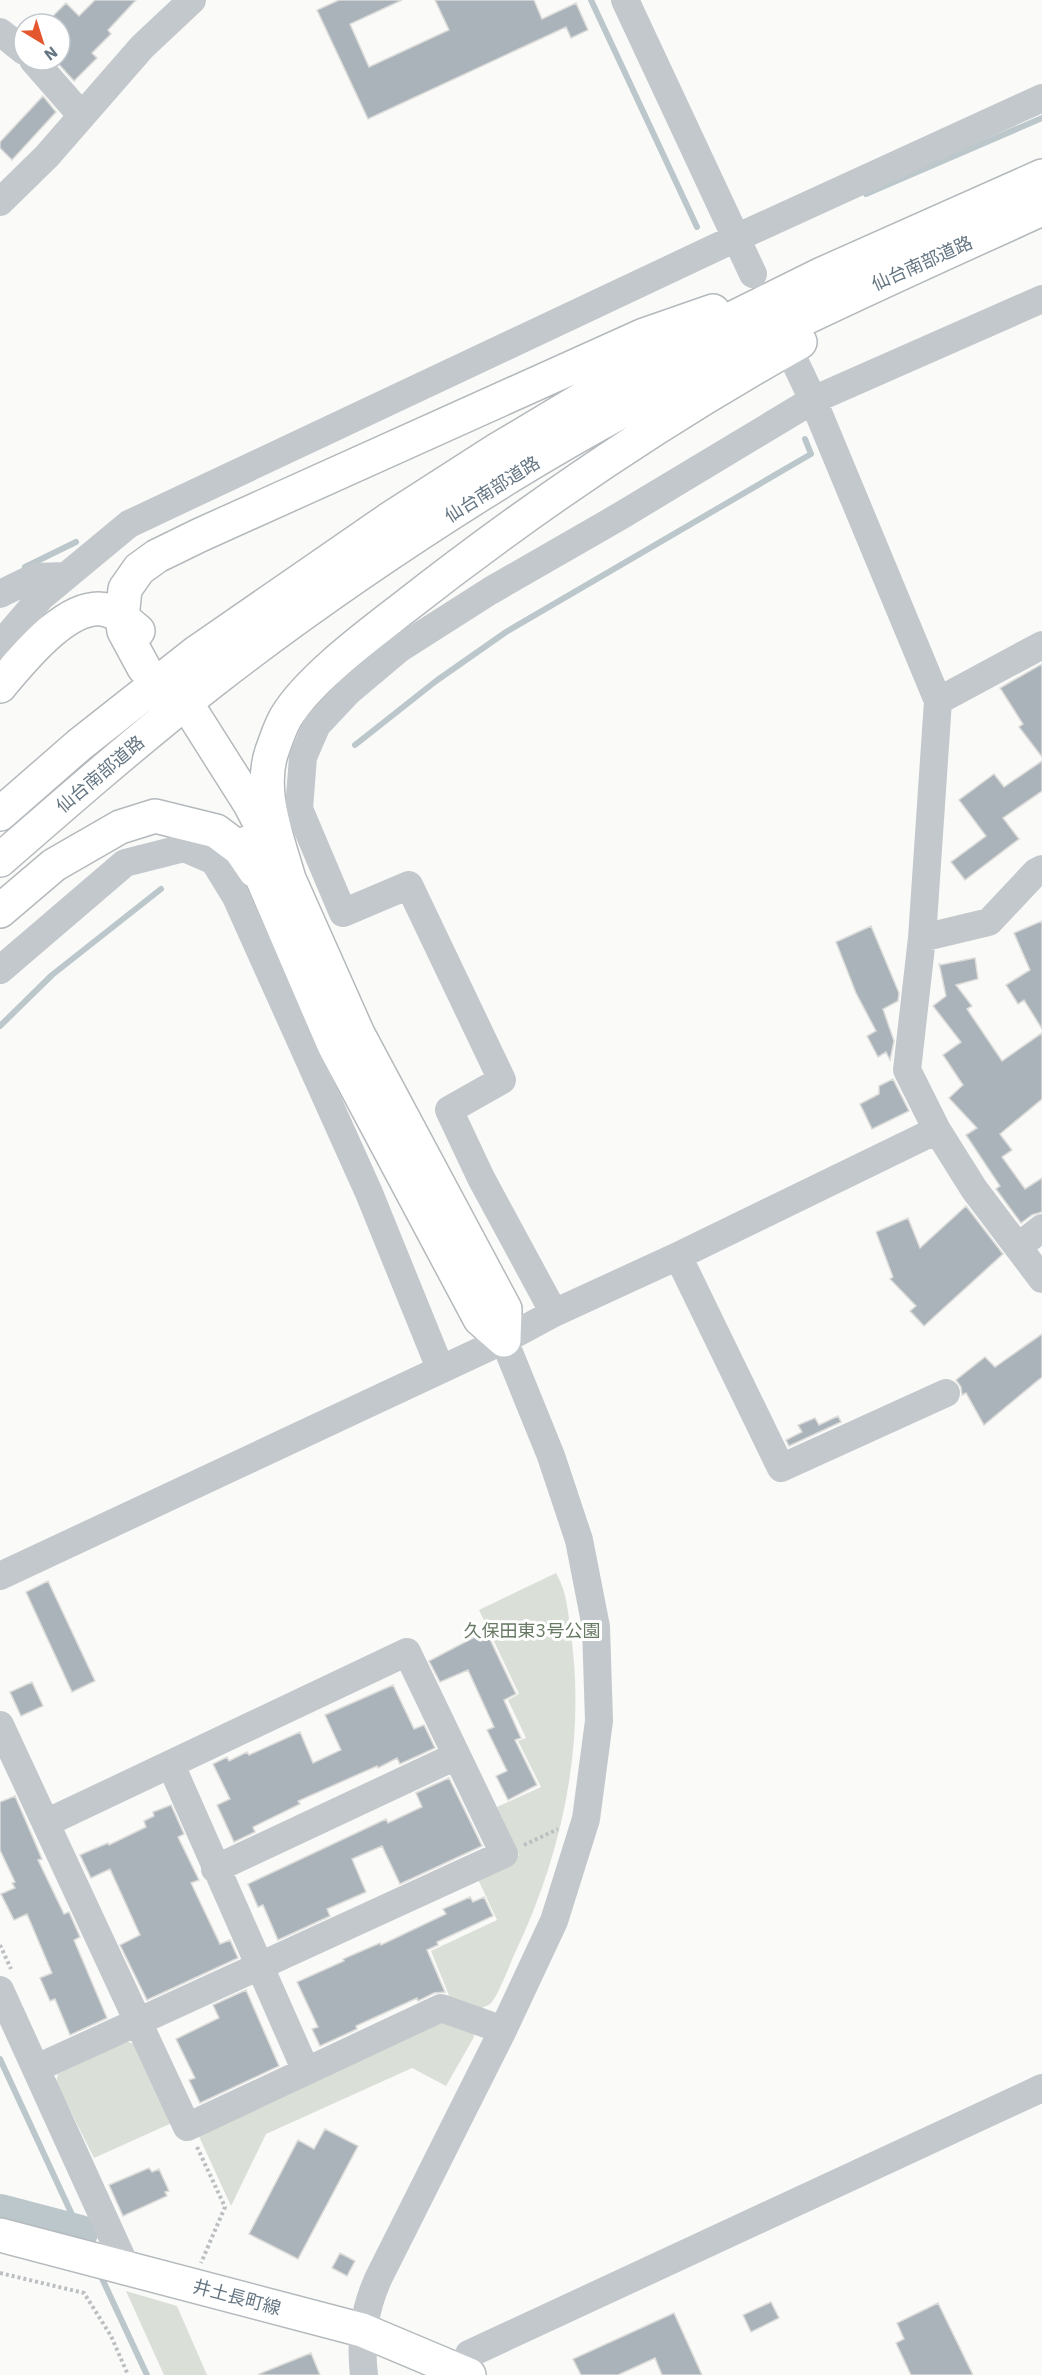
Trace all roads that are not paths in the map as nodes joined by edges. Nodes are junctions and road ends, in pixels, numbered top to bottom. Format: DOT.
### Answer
graph roads {
  1 [pos="192,0"];
  2 [pos="625,0"];
  3 [pos="0,32"];
  4 [pos="12,42"];
  5 [pos="44,72"];
  6 [pos="1042,98"];
  7 [pos="82,116"];
  8 [pos="1042,176"];
  9 [pos="0,202"];
  10 [pos="1042,210"];
  11 [pos="736,238"];
  12 [pos="753,274"];
  13 [pos="822,274"];
  14 [pos="1042,299"];
  15 [pos="794,360"];
  16 [pos="813,400"];
  17 [pos="66,576"];
  18 [pos="0,594"];
  19 [pos="122,618"];
  20 [pos="0,645"];
  21 [pos="1042,645"];
  22 [pos="151,662"];
  23 [pos="0,686"];
  24 [pos="938,701"];
  25 [pos="188,721"];
  26 [pos="0,814"];
  27 [pos="0,860"];
  28 [pos="1042,869"];
  29 [pos="278,884"];
  30 [pos="0,911"];
  31 [pos="922,938"];
  32 [pos="0,970"];
  33 [pos="938,1130"];
  34 [pos="1042,1228"];
  35 [pos="1018,1247"];
  36 [pos="678,1256"];
  37 [pos="1042,1279"];
  38 [pos="554,1313"];
  39 [pos="504,1340"];
  40 [pos="440,1368"];
  41 [pos="946,1393"];
  42 [pos="0,1576"];
  43 [pos="0,1725"];
  44 [pos="456,1756"];
  45 [pos="171,1765"];
  46 [pos="46,1823"];
  47 [pos="215,1869"];
  48 [pos="258,1965"];
  49 [pos="0,1990"];
  50 [pos="138,2021"];
  51 [pos="503,2030"];
  52 [pos="37,2068"];
  53 [pos="306,2071"];
  54 [pos="1042,2088"];
  55 [pos="0,2235"];
  56 [pos="118,2266"];
  57 [pos="362,2330"];
  58 [pos="467,2374"];
  59 [pos="364,2375"];
  1 -- 7 [label="street"];
  2 -- 11 [label="street"];
  3 -- 4 [label="street"];
  5 -- 7 [label="street"];
  6 -- 11 [label="street"];
  7 -- 9 [label="street"];
  8 -- 13 [label="main road, 仙台南部道路"];
  10 -- 27 [label="main road, 仙台南部道路"];
  10 -- 29 [label="main road"];
  11 -- 12 [label="street"];
  11 -- 17 [label="street"];
  13 -- 19 [label="main road"];
  13 -- 26 [label="main road, 仙台南部道路"];
  14 -- 16 [label="street"];
  15 -- 16 [label="street"];
  16 -- 24 [label="street"];
  16 -- 38 [label="street"];
  17 -- 18 [label="street"];
  17 -- 20 [label="street"];
  19 -- 22 [label="main road"];
  19 -- 23 [label="main road"];
  21 -- 24 [label="street"];
  24 -- 31 [label="street"];
  25 -- 29 [label="main road"];
  28 -- 31 [label="street"];
  29 -- 30 [label="main road"];
  29 -- 39 [label="main road"];
  31 -- 33 [label="street"];
  32 -- 40 [label="street"];
  33 -- 35 [label="street"];
  33 -- 36 [label="street"];
  34 -- 35 [label="street"];
  35 -- 37 [label="street"];
  36 -- 38 [label="street"];
  36 -- 41 [label="street"];
  38 -- 39 [label="street"];
  39 -- 40 [label="street"];
  39 -- 51 [label="street"];
  40 -- 42 [label="street"];
  43 -- 46 [label="street"];
  44 -- 45 [label="street"];
  44 -- 47 [label="street"];
  44 -- 48 [label="street"];
  45 -- 46 [label="street"];
  45 -- 47 [label="street"];
  46 -- 50 [label="street"];
  47 -- 48 [label="street"];
  48 -- 50 [label="street"];
  48 -- 53 [label="street"];
  49 -- 52 [label="street"];
  50 -- 52 [label="street"];
  50 -- 53 [label="street"];
  51 -- 53 [label="street"];
  51 -- 57 [label="street"];
  52 -- 56 [label="street"];
  54 -- 58 [label="street"];
  55 -- 56 [label="main road, 井土長町線"];
  56 -- 57 [label="main road, 井土長町線"];
  57 -- 58 [label="main road, 井土長町線"];
  57 -- 59 [label="street"];
}
